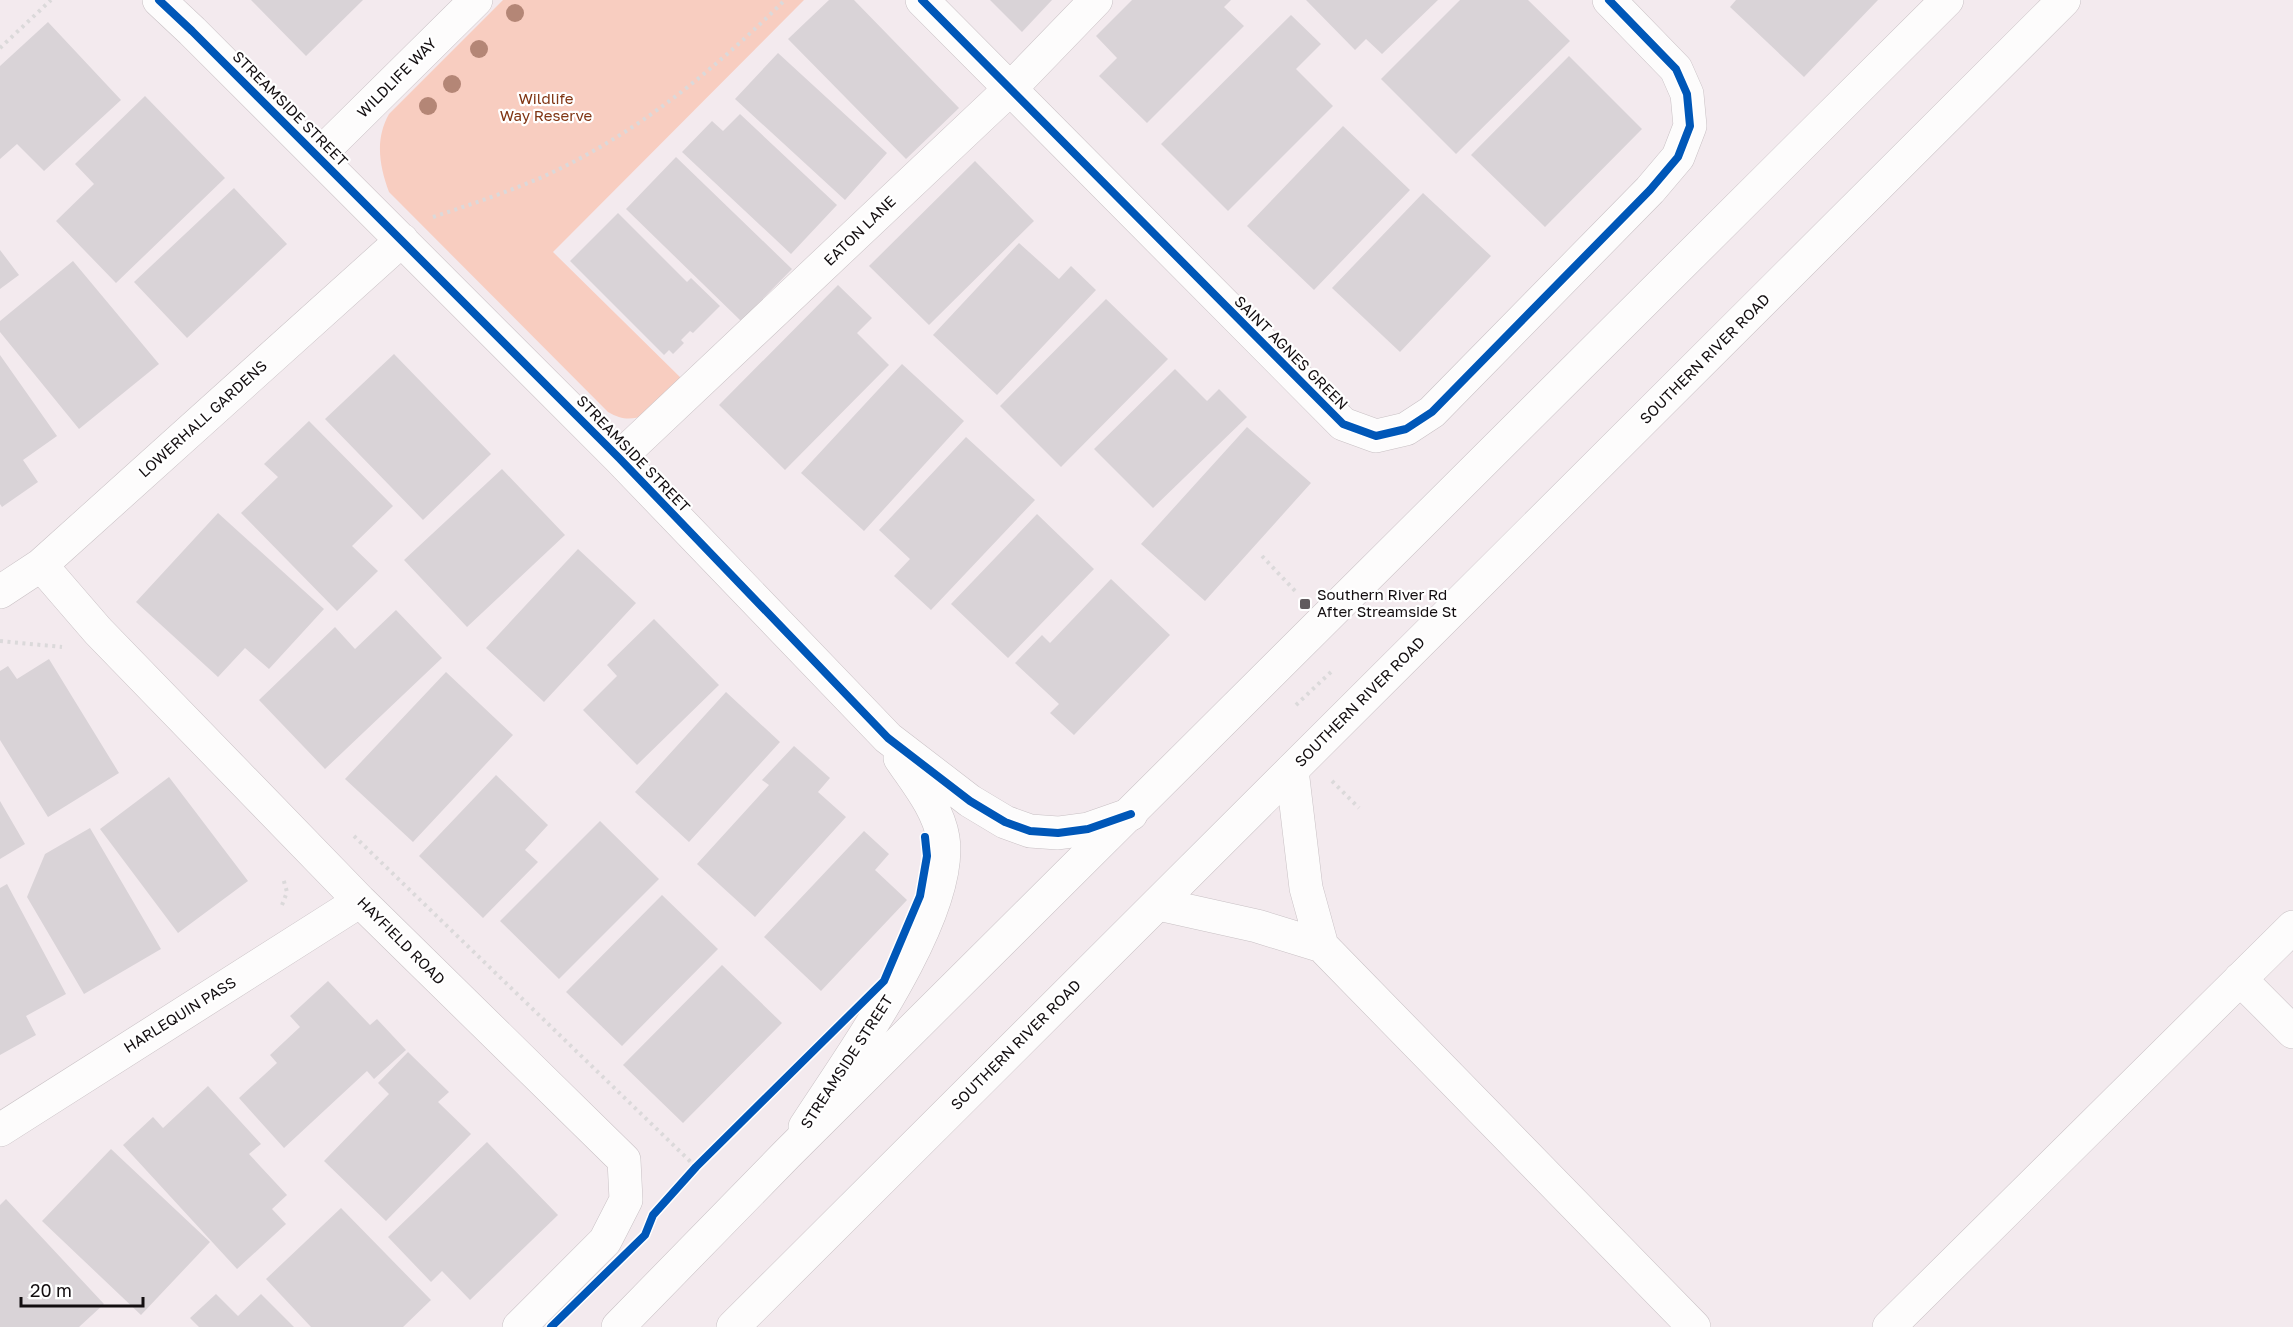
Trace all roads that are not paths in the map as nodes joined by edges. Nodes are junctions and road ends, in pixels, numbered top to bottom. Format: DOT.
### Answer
graph roads {
  1 [pos="159,0"];
  2 [pos="476,0"];
  3 [pos="922,0"];
  4 [pos="1096,0"];
  5 [pos="1609,0"];
  6 [pos="1947,0"];
  7 [pos="2064,0"];
  8 [pos="1010,89"];
  9 [pos="318,156"];
  10 [pos="402,240"];
  11 [pos="619,458"];
  12 [pos="41,565"];
  13 [pos="0,592"];
  14 [pos="888,738"];
  15 [pos="1292,770"];
  16 [pos="1131,814"];
  17 [pos="360,901"];
  18 [pos="1158,904"];
  19 [pos="2293,927"];
  20 [pos="1322,946"];
  21 [pos="2240,979"];
  22 [pos="2293,1032"];
  23 [pos="0,1130"];
  24 [pos="787,1154"];
  25 [pos="519,1327"];
  26 [pos="618,1327"];
  27 [pos="733,1327"];
  28 [pos="1694,1327"];
  29 [pos="1889,1327"];
  1 -- 9 [label="street, STREAMSIDE STREET"];
  2 -- 9 [label="street, WILDLIFE WAY"];
  3 -- 8 [label="street, SAINT AGNES GREEN"];
  4 -- 8 [label="street, EATON LANE"];
  5 -- 8 [label="street, SAINT AGNES GREEN"];
  6 -- 16 [label="street"];
  7 -- 15 [label="street, SOUTHERN RIVER ROAD"];
  8 -- 11 [label="street, EATON LANE"];
  9 -- 10 [label="street, STREAMSIDE STREET"];
  10 -- 11 [label="street, STREAMSIDE STREET"];
  10 -- 12 [label="street, LOWERHALL GARDENS"];
  11 -- 14 [label="street, STREAMSIDE STREET"];
  12 -- 13 [label="street, LOWERHALL GARDENS"];
  12 -- 17 [label="street, HAYFIELD ROAD"];
  14 -- 16 [label="street, STREAMSIDE STREET"];
  14 -- 24 [label="street, STREAMSIDE STREET"];
  15 -- 18 [label="street, SOUTHERN RIVER ROAD"];
  15 -- 20 [label="street"];
  16 -- 24 [label="street"];
  17 -- 23 [label="street, HARLEQUIN PASS"];
  17 -- 25 [label="street, HAYFIELD ROAD"];
  18 -- 20 [label="street"];
  18 -- 27 [label="street, SOUTHERN RIVER ROAD"];
  19 -- 21 [label="street"];
  20 -- 28 [label="street"];
  21 -- 22 [label="street"];
  21 -- 29 [label="street"];
  24 -- 26 [label="street"];
}
